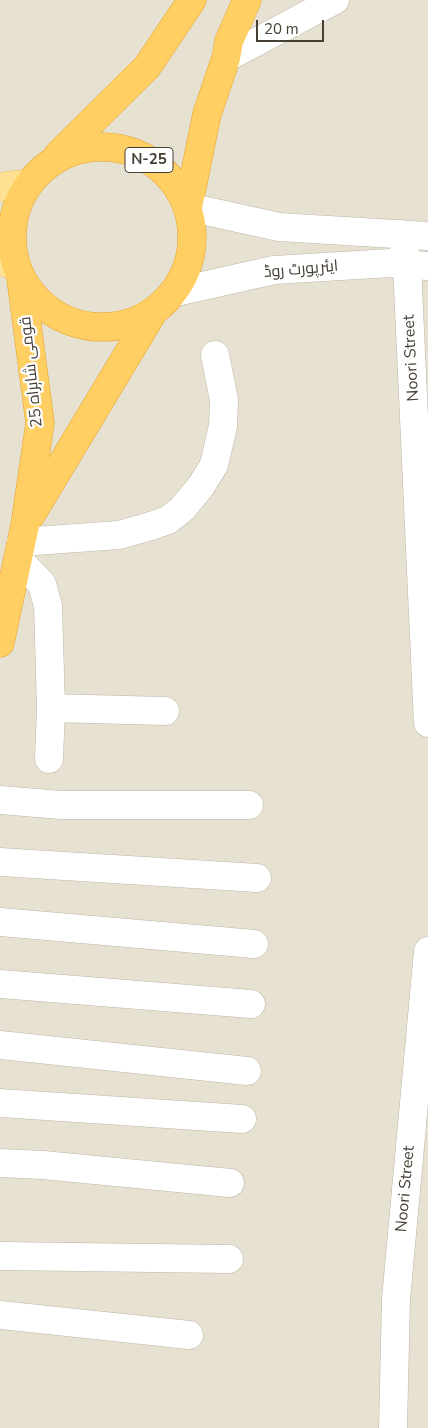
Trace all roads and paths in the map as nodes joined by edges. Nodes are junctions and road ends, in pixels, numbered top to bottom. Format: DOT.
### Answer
graph roads {
  1 [pos="192,0"];
  2 [pos="247,0"];
  3 [pos="335,0"];
  4 [pos="226,58"];
  5 [pos="52,162"];
  6 [pos="29,183"];
  7 [pos="0,187"];
  8 [pos="188,207"];
  9 [pos="415,235"];
  10 [pos="418,265"];
  11 [pos="13,269"];
  12 [pos="176,292"];
  13 [pos="152,314"];
  14 [pos="215,355"];
  15 [pos="21,542"];
  16 [pos="0,643"];
  17 [pos="51,708"];
  18 [pos="165,710"];
  19 [pos="428,723"];
  20 [pos="49,758"];
  21 [pos="0,800"];
  22 [pos="249,805"];
  23 [pos="0,862"];
  24 [pos="257,878"];
  25 [pos="0,922"];
  26 [pos="254,944"];
  27 [pos="428,951"];
  28 [pos="426,982"];
  29 [pos="0,984"];
  30 [pos="251,1004"];
  31 [pos="0,1045"];
  32 [pos="247,1071"];
  33 [pos="0,1103"];
  34 [pos="242,1119"];
  35 [pos="0,1163"];
  36 [pos="230,1182"];
  37 [pos="0,1256"];
  38 [pos="229,1259"];
  39 [pos="0,1315"];
  40 [pos="189,1335"];
  41 [pos="393,1428"];
  1 -- 5 [label="highway, قومی شاہراہ 25 / N-25"];
  2 -- 4 [label="highway, قومی شاہراہ 25 / N-25"];
  3 -- 4 [label="street"];
  4 -- 8 [label="highway, قومی شاہراہ 25 / N-25"];
  5 -- 6 [label="highway, قومی شاہراہ 25 / N-25"];
  5 -- 8 [label="highway, قومی شاہراہ 25 / N-25"];
  6 -- 7 [label="main road"];
  6 -- 11 [label="highway, قومی شاہراہ 25 / N-25"];
  8 -- 9 [label="street"];
  8 -- 12 [label="highway, قومی شاہراہ 25 / N-25"];
  9 -- 10 [label="street, Noori Street"];
  10 -- 12 [label="street, ایئرپورٹ روڈ"];
  10 -- 19 [label="street, Noori Street"];
  11 -- 13 [label="highway, قومی شاہراہ 25 / N-25"];
  11 -- 15 [label="highway, قومی شاہراہ 25 / N-25"];
  12 -- 13 [label="highway, قومی شاہراہ 25 / N-25"];
  13 -- 15 [label="highway, قومی شاہراہ 25 / N-25"];
  14 -- 15 [label="street"];
  15 -- 16 [label="highway, قومی شاہراہ 25 / N-25"];
  15 -- 17 [label="street"];
  17 -- 18 [label="street"];
  17 -- 20 [label="street"];
  21 -- 22 [label="street"];
  23 -- 24 [label="street"];
  25 -- 26 [label="street"];
  27 -- 28 [label="street, Noori Street"];
  28 -- 41 [label="street, Noori Street"];
  29 -- 30 [label="street"];
  31 -- 32 [label="street"];
  33 -- 34 [label="street"];
  35 -- 36 [label="street"];
  37 -- 38 [label="street"];
  39 -- 40 [label="street"];
}
